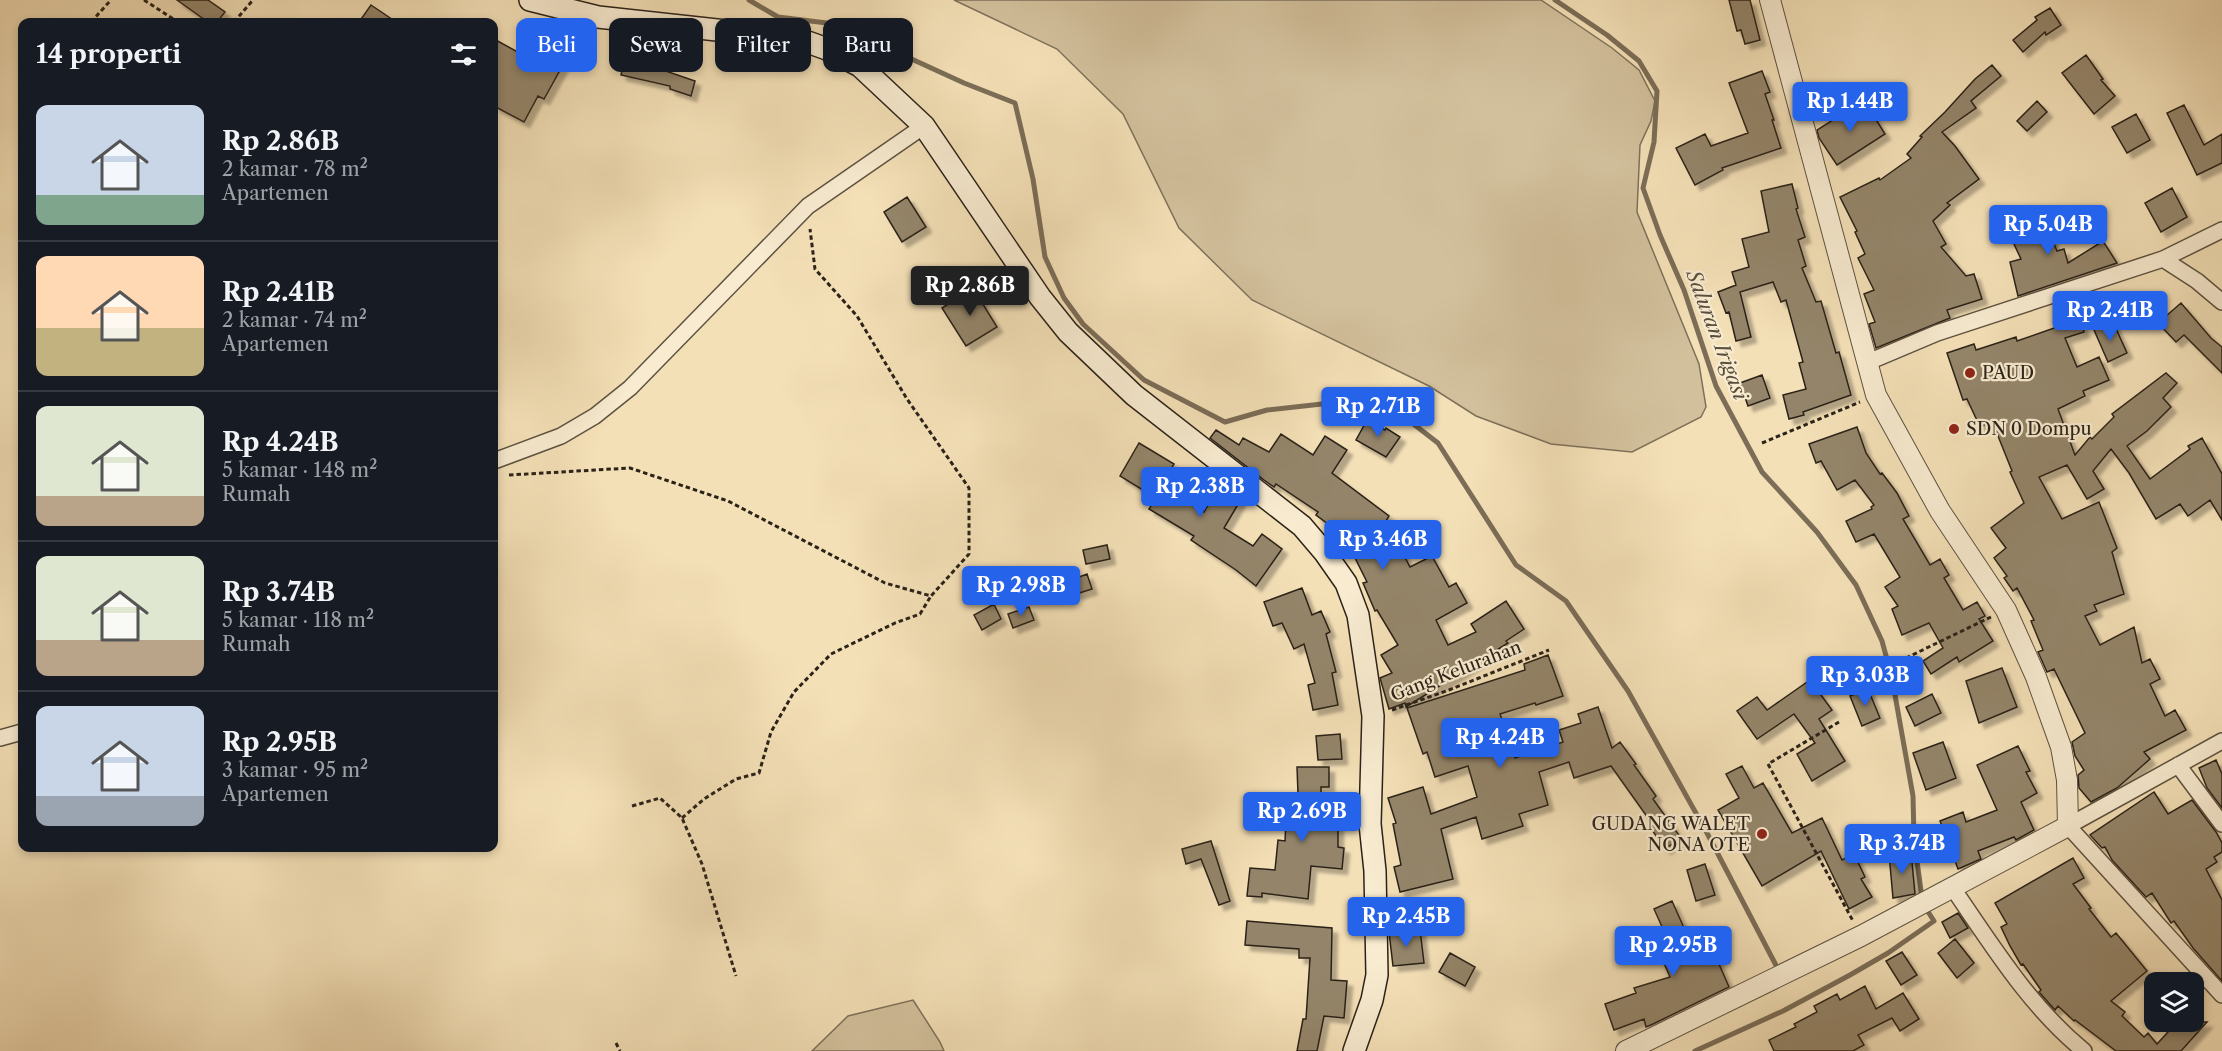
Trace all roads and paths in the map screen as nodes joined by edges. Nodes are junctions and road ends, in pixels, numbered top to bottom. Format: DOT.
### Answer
graph roads {
  1 [pos="111,0"];
  2 [pos="144,0"];
  3 [pos="253,0"];
  4 [pos="530,0"];
  5 [pos="1770,0"];
  6 [pos="94,18"];
  7 [pos="172,18"];
  8 [pos="237,18"];
  9 [pos="924,126"];
  10 [pos="808,206"];
  11 [pos="2222,230"];
  12 [pos="2163,259"];
  13 [pos="2222,302"];
  14 [pos="1866,363"];
  15 [pos="1876,395"];
  16 [pos="1762,443"];
  17 [pos="498,460"];
  18 [pos="505,475"];
  19 [pos="931,596"];
  20 [pos="2006,610"];
  21 [pos="1549,650"];
  22 [pos="1906,658"];
  23 [pos="1373,716"];
  24 [pos="1839,722"];
  25 [pos="18,733"];
  26 [pos="0,738"];
  27 [pos="2222,741"];
  28 [pos="2178,765"];
  29 [pos="632,806"];
  30 [pos="682,818"];
  31 [pos="2222,824"];
  32 [pos="2068,826"];
  33 [pos="1952,887"];
  34 [pos="1861,936"];
  35 [pos="736,976"];
  36 [pos="2222,995"];
  37 [pos="616,1043"];
  38 [pos="620,1051"];
  39 [pos="1354,1051"];
  40 [pos="1626,1051"];
  41 [pos="2084,1051"];
  1 -- 6 [label="path"];
  2 -- 7 [label="path"];
  3 -- 8 [label="path"];
  4 -- 9 [label="main road"];
  5 -- 14 [label="street"];
  9 -- 10 [label="street"];
  9 -- 23 [label="main road"];
  10 -- 17 [label="street"];
  10 -- 19 [label="path"];
  11 -- 12 [label="street"];
  12 -- 13 [label="street"];
  12 -- 14 [label="street"];
  14 -- 15 [label="street"];
  15 -- 16 [label="path"];
  15 -- 20 [label="street"];
  18 -- 19 [label="path"];
  19 -- 30 [label="path"];
  20 -- 22 [label="path"];
  20 -- 32 [label="street"];
  21 -- 23 [label="path, Gang Kelurahan"];
  23 -- 39 [label="main road"];
  24 -- 34 [label="path"];
  25 -- 26 [label="street"];
  27 -- 28 [label="street"];
  28 -- 31 [label="street"];
  28 -- 32 [label="street"];
  29 -- 30 [label="path"];
  30 -- 35 [label="path"];
  32 -- 33 [label="street"];
  32 -- 36 [label="street"];
  33 -- 34 [label="street"];
  33 -- 41 [label="street"];
  34 -- 40 [label="street"];
  37 -- 38 [label="path"];
}
